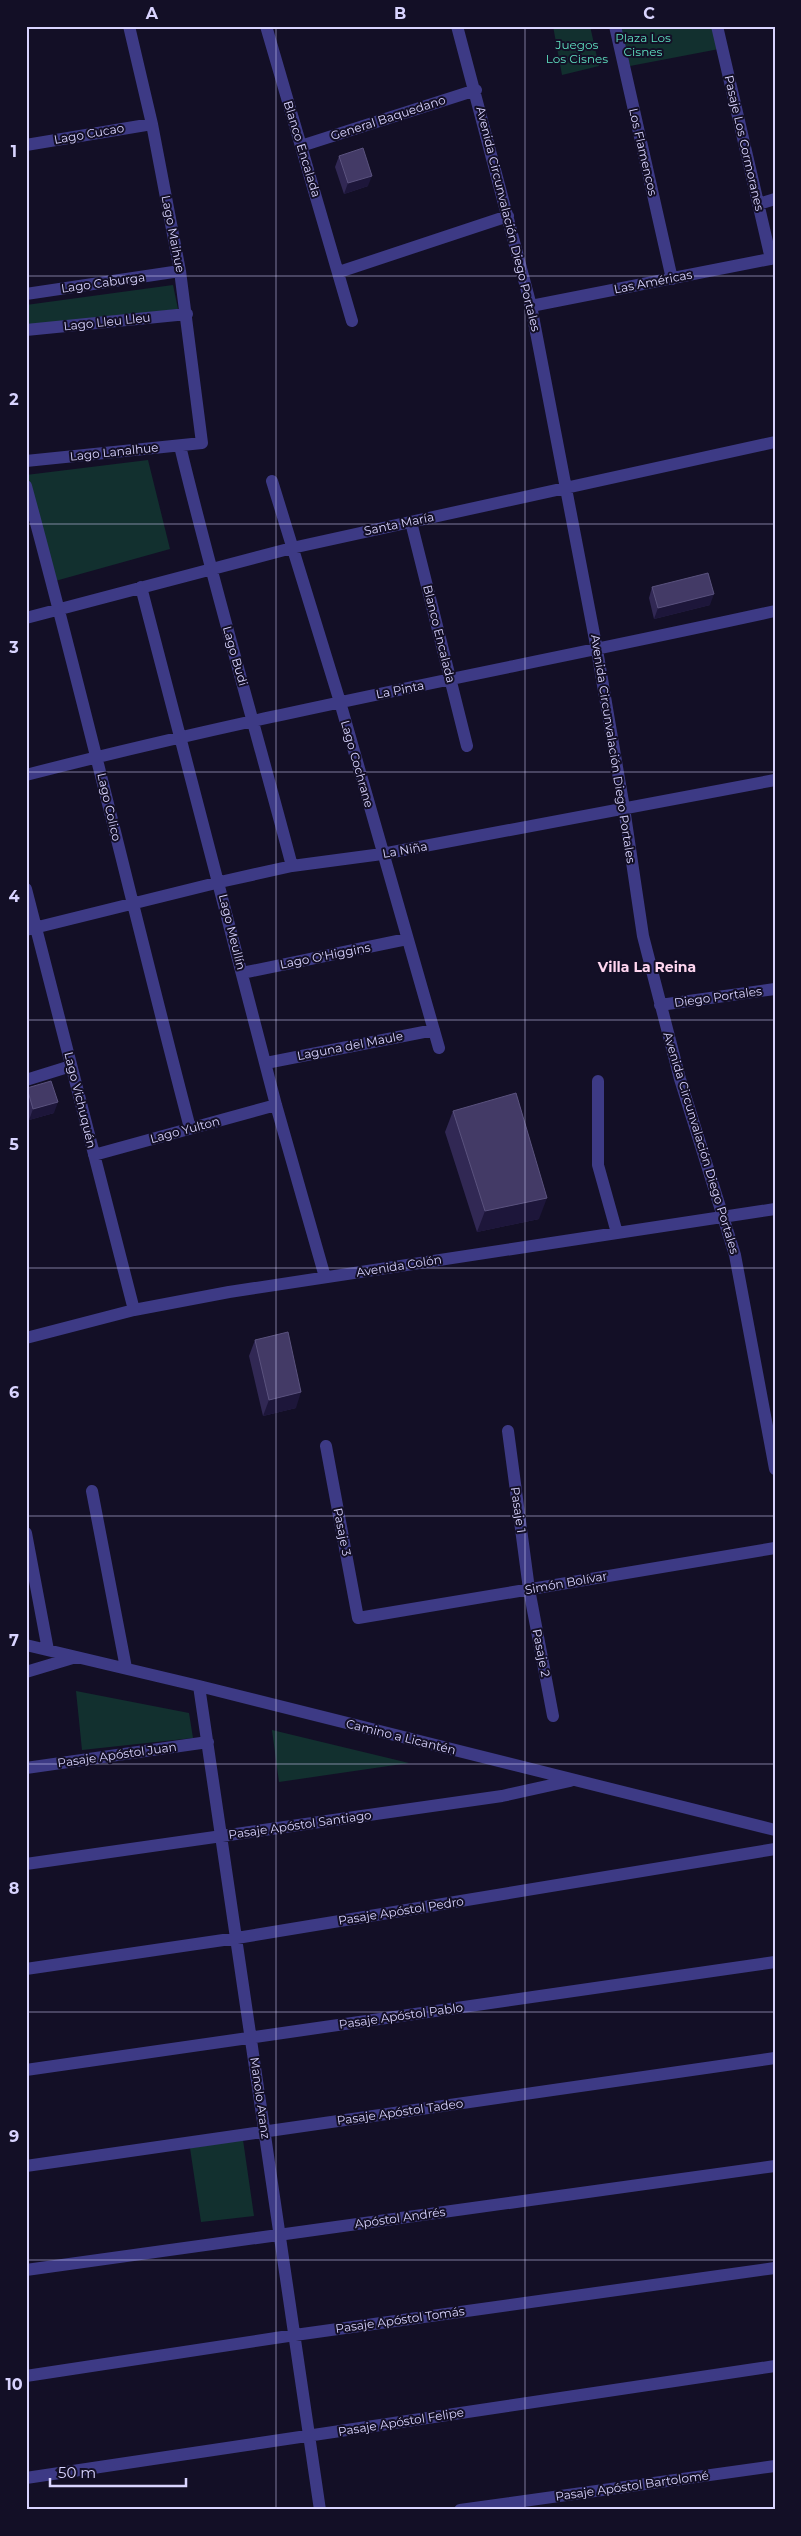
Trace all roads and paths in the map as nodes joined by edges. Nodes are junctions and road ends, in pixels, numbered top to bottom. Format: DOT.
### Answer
graph roads {
  1 [pos="129,26"];
  2 [pos="266,26"];
  3 [pos="457,26"];
  4 [pos="615,26"];
  5 [pos="717,26"];
  6 [pos="476,90"];
  7 [pos="152,124"];
  8 [pos="26,145"];
  9 [pos="301,146"];
  10 [pos="775,199"];
  11 [pos="759,204"];
  12 [pos="508,216"];
  13 [pos="773,259"];
  14 [pos="180,271"];
  15 [pos="339,272"];
  16 [pos="672,279"];
  17 [pos="26,294"];
  18 [pos="531,306"];
  19 [pos="187,314"];
  20 [pos="352,321"];
  21 [pos="26,330"];
  22 [pos="775,442"];
  23 [pos="202,443"];
  24 [pos="180,446"];
  25 [pos="26,462"];
  26 [pos="272,482"];
  27 [pos="26,486"];
  28 [pos="565,488"];
  29 [pos="411,522"];
  30 [pos="292,548"];
  31 [pos="210,568"];
  32 [pos="141,587"];
  33 [pos="59,608"];
  34 [pos="775,611"];
  35 [pos="26,618"];
  36 [pos="597,650"];
  37 [pos="451,680"];
  38 [pos="340,702"];
  39 [pos="254,719"];
  40 [pos="182,736"];
  41 [pos="467,746"];
  42 [pos="97,756"];
  43 [pos="26,775"];
  44 [pos="775,780"];
  45 [pos="624,808"];
  46 [pos="382,854"];
  47 [pos="292,866"];
  48 [pos="220,882"];
  49 [pos="26,889"];
  50 [pos="132,904"];
  51 [pos="31,929"];
  52 [pos="407,939"];
  53 [pos="242,973"];
  54 [pos="775,989"];
  55 [pos="660,1005"];
  56 [pos="434,1030"];
  57 [pos="439,1048"];
  58 [pos="266,1063"];
  59 [pos="72,1066"];
  60 [pos="26,1080"];
  61 [pos="598,1081"];
  62 [pos="276,1105"];
  63 [pos="190,1128"];
  64 [pos="94,1155"];
  65 [pos="775,1209"];
  66 [pos="723,1217"];
  67 [pos="617,1233"];
  68 [pos="325,1277"];
  69 [pos="134,1310"];
  70 [pos="26,1338"];
  71 [pos="508,1431"];
  72 [pos="326,1446"];
  73 [pos="775,1469"];
  74 [pos="92,1491"];
  75 [pos="26,1533"];
  76 [pos="775,1548"];
  77 [pos="529,1589"];
  78 [pos="358,1618"];
  79 [pos="26,1645"];
  80 [pos="48,1650"];
  81 [pos="76,1657"];
  82 [pos="126,1668"];
  83 [pos="26,1672"];
  84 [pos="199,1686"];
  85 [pos="553,1716"];
  86 [pos="208,1742"];
  87 [pos="26,1768"];
  88 [pos="574,1780"];
  89 [pos="775,1830"];
  90 [pos="221,1836"];
  91 [pos="775,1849"];
  92 [pos="26,1864"];
  93 [pos="236,1938"];
  94 [pos="775,1962"];
  95 [pos="26,1969"];
  96 [pos="251,2038"];
  97 [pos="775,2058"];
  98 [pos="26,2070"];
  99 [pos="265,2131"];
  100 [pos="26,2166"];
  101 [pos="775,2166"];
  102 [pos="280,2234"];
  103 [pos="775,2268"];
  104 [pos="26,2270"];
  105 [pos="295,2334"];
  106 [pos="775,2366"];
  107 [pos="26,2376"];
  108 [pos="310,2436"];
  109 [pos="775,2466"];
  110 [pos="26,2478"];
  111 [pos="320,2510"];
  112 [pos="460,2510"];
  1 -- 7 [label="street, Lago Maihue"];
  2 -- 9 [label="street, Blanco Encalada"];
  3 -- 6 [label="street, Avenida Circunvalación Diego Portales"];
  4 -- 16 [label="street, Los Flamencos"];
  5 -- 11 [label="street, Pasaje Los Cormoranes"];
  6 -- 9 [label="street, General Baquedano"];
  6 -- 12 [label="street, Avenida Circunvalación Diego Portales"];
  7 -- 8 [label="street, Lago Cucao"];
  7 -- 14 [label="street, Lago Maihue"];
  9 -- 15 [label="street, Blanco Encalada"];
  10 -- 11 [label="street"];
  11 -- 13 [label="street, Pasaje Los Cormoranes"];
  12 -- 15 [label="street"];
  12 -- 18 [label="street, Avenida Circunvalación Diego Portales"];
  13 -- 16 [label="street, Las Américas"];
  14 -- 17 [label="street, Lago Caburga"];
  14 -- 19 [label="street, Lago Maihue"];
  15 -- 20 [label="street, Blanco Encalada"];
  16 -- 18 [label="street, Las Américas"];
  18 -- 28 [label="street, Avenida Circunvalación Diego Portales"];
  19 -- 21 [label="street, Lago Lleu Lleu"];
  19 -- 23 [label="street, Lago Maihue"];
  22 -- 28 [label="street, Santa María"];
  23 -- 24 [label="street, Lago Lanalhue"];
  24 -- 25 [label="street, Lago Lanalhue"];
  24 -- 31 [label="street, Lago Budi"];
  26 -- 30 [label="street, Lago Cochrane"];
  27 -- 33 [label="street, Lago Colico"];
  28 -- 29 [label="street, Santa María"];
  28 -- 36 [label="street, Avenida Circunvalación Diego Portales"];
  29 -- 30 [label="street, Santa María"];
  29 -- 37 [label="street, Blanco Encalada"];
  30 -- 31 [label="street, Santa María"];
  30 -- 38 [label="street, Lago Cochrane"];
  31 -- 32 [label="street, Santa María"];
  31 -- 39 [label="street, Lago Budi"];
  32 -- 33 [label="street, Santa María"];
  32 -- 40 [label="street, Lago Meullín"];
  33 -- 35 [label="street, Santa María"];
  33 -- 42 [label="street, Lago Colico"];
  34 -- 36 [label="street, La Pinta"];
  36 -- 37 [label="street, La Pinta"];
  36 -- 45 [label="street, Avenida Circunvalación Diego Portales"];
  37 -- 38 [label="street, La Pinta"];
  37 -- 41 [label="street, Blanco Encalada"];
  38 -- 39 [label="street, La Pinta"];
  38 -- 46 [label="street, Lago Cochrane"];
  39 -- 40 [label="street, La Pinta"];
  39 -- 47 [label="street, Lago Budi"];
  40 -- 42 [label="street, La Pinta"];
  40 -- 48 [label="street, Lago Meullín"];
  42 -- 43 [label="street, La Pinta"];
  42 -- 50 [label="street, Lago Colico"];
  44 -- 45 [label="street, La Niña"];
  45 -- 46 [label="street, La Niña"];
  45 -- 55 [label="street, Avenida Circunvalación Diego Portales"];
  46 -- 47 [label="street, La Niña"];
  46 -- 52 [label="street, Lago Cochrane"];
  47 -- 48 [label="street, La Niña"];
  48 -- 50 [label="street, La Niña"];
  48 -- 53 [label="street, Lago Meullín"];
  49 -- 51 [label="street, Lago Vichuquén"];
  50 -- 51 [label="street, La Niña"];
  50 -- 63 [label="street, Lago Colico"];
  51 -- 59 [label="street, Lago Vichuquén"];
  52 -- 53 [label="street, Lago O'Higgins"];
  52 -- 56 [label="street, Lago Cochrane"];
  53 -- 58 [label="street, Lago Meullín"];
  54 -- 55 [label="street, Diego Portales"];
  55 -- 66 [label="street, Avenida Circunvalación Diego Portales"];
  56 -- 57 [label="street, Lago Cochrane"];
  56 -- 58 [label="street, Laguna del Maule"];
  58 -- 62 [label="street, Lago Meullín"];
  59 -- 60 [label="street"];
  59 -- 64 [label="street, Lago Vichuquén"];
  61 -- 67 [label="street"];
  62 -- 63 [label="street, Lago Yulton"];
  62 -- 68 [label="street, Lago Meullín"];
  63 -- 64 [label="street, Lago Yulton"];
  64 -- 69 [label="street, Lago Vichuquén"];
  65 -- 66 [label="street, Avenida Colón"];
  66 -- 67 [label="street, Avenida Colón"];
  66 -- 73 [label="street, Avenida Circunvalación Diego Portales"];
  67 -- 68 [label="street, Avenida Colón"];
  68 -- 69 [label="street, Avenida Colón"];
  69 -- 70 [label="street, Avenida Colón"];
  71 -- 77 [label="street, Pasaje 1"];
  72 -- 78 [label="street, Pasaje 3"];
  74 -- 82 [label="street"];
  75 -- 80 [label="street"];
  76 -- 77 [label="street, Simón Bolívar"];
  77 -- 78 [label="street, Simón Bolívar"];
  77 -- 85 [label="street, Pasaje 2"];
  79 -- 80 [label="street, Camino a Licantén"];
  80 -- 81 [label="street, Camino a Licantén"];
  81 -- 82 [label="street, Camino a Licantén"];
  81 -- 83 [label="street"];
  82 -- 84 [label="street, Camino a Licantén"];
  84 -- 86 [label="street, Manolo Aranz"];
  84 -- 88 [label="street, Camino a Licantén"];
  86 -- 87 [label="street, Pasaje Apóstol Juan"];
  86 -- 90 [label="street, Manolo Aranz"];
  88 -- 89 [label="street, Camino a Licantén"];
  88 -- 90 [label="street, Pasaje Apóstol Santiago"];
  90 -- 92 [label="street, Pasaje Apóstol Santiago"];
  90 -- 93 [label="street, Manolo Aranz"];
  91 -- 93 [label="street, Pasaje Apóstol Pedro"];
  93 -- 95 [label="street, Pasaje Apóstol Pedro"];
  93 -- 96 [label="street, Manolo Aranz"];
  94 -- 96 [label="street, Pasaje Apóstol Pablo"];
  96 -- 98 [label="street, Pasaje Apóstol Pablo"];
  96 -- 99 [label="street, Manolo Aranz"];
  97 -- 99 [label="street, Pasaje Apóstol Tadeo"];
  99 -- 100 [label="street, Pasaje Apóstol Tadeo"];
  99 -- 102 [label="street, Manolo Aranz"];
  101 -- 102 [label="street, Apóstol Andrés"];
  102 -- 104 [label="street, Apóstol Andrés"];
  102 -- 105 [label="street, Manolo Aranz"];
  103 -- 105 [label="street, Pasaje Apóstol Tomás"];
  105 -- 107 [label="street, Pasaje Apóstol Tomás"];
  105 -- 108 [label="street, Manolo Aranz"];
  106 -- 108 [label="street, Pasaje Apóstol Felipe"];
  108 -- 110 [label="street, Pasaje Apóstol Felipe"];
  108 -- 111 [label="street, Manolo Aranz"];
  109 -- 112 [label="street, Pasaje Apóstol Bartolomé"];
}
